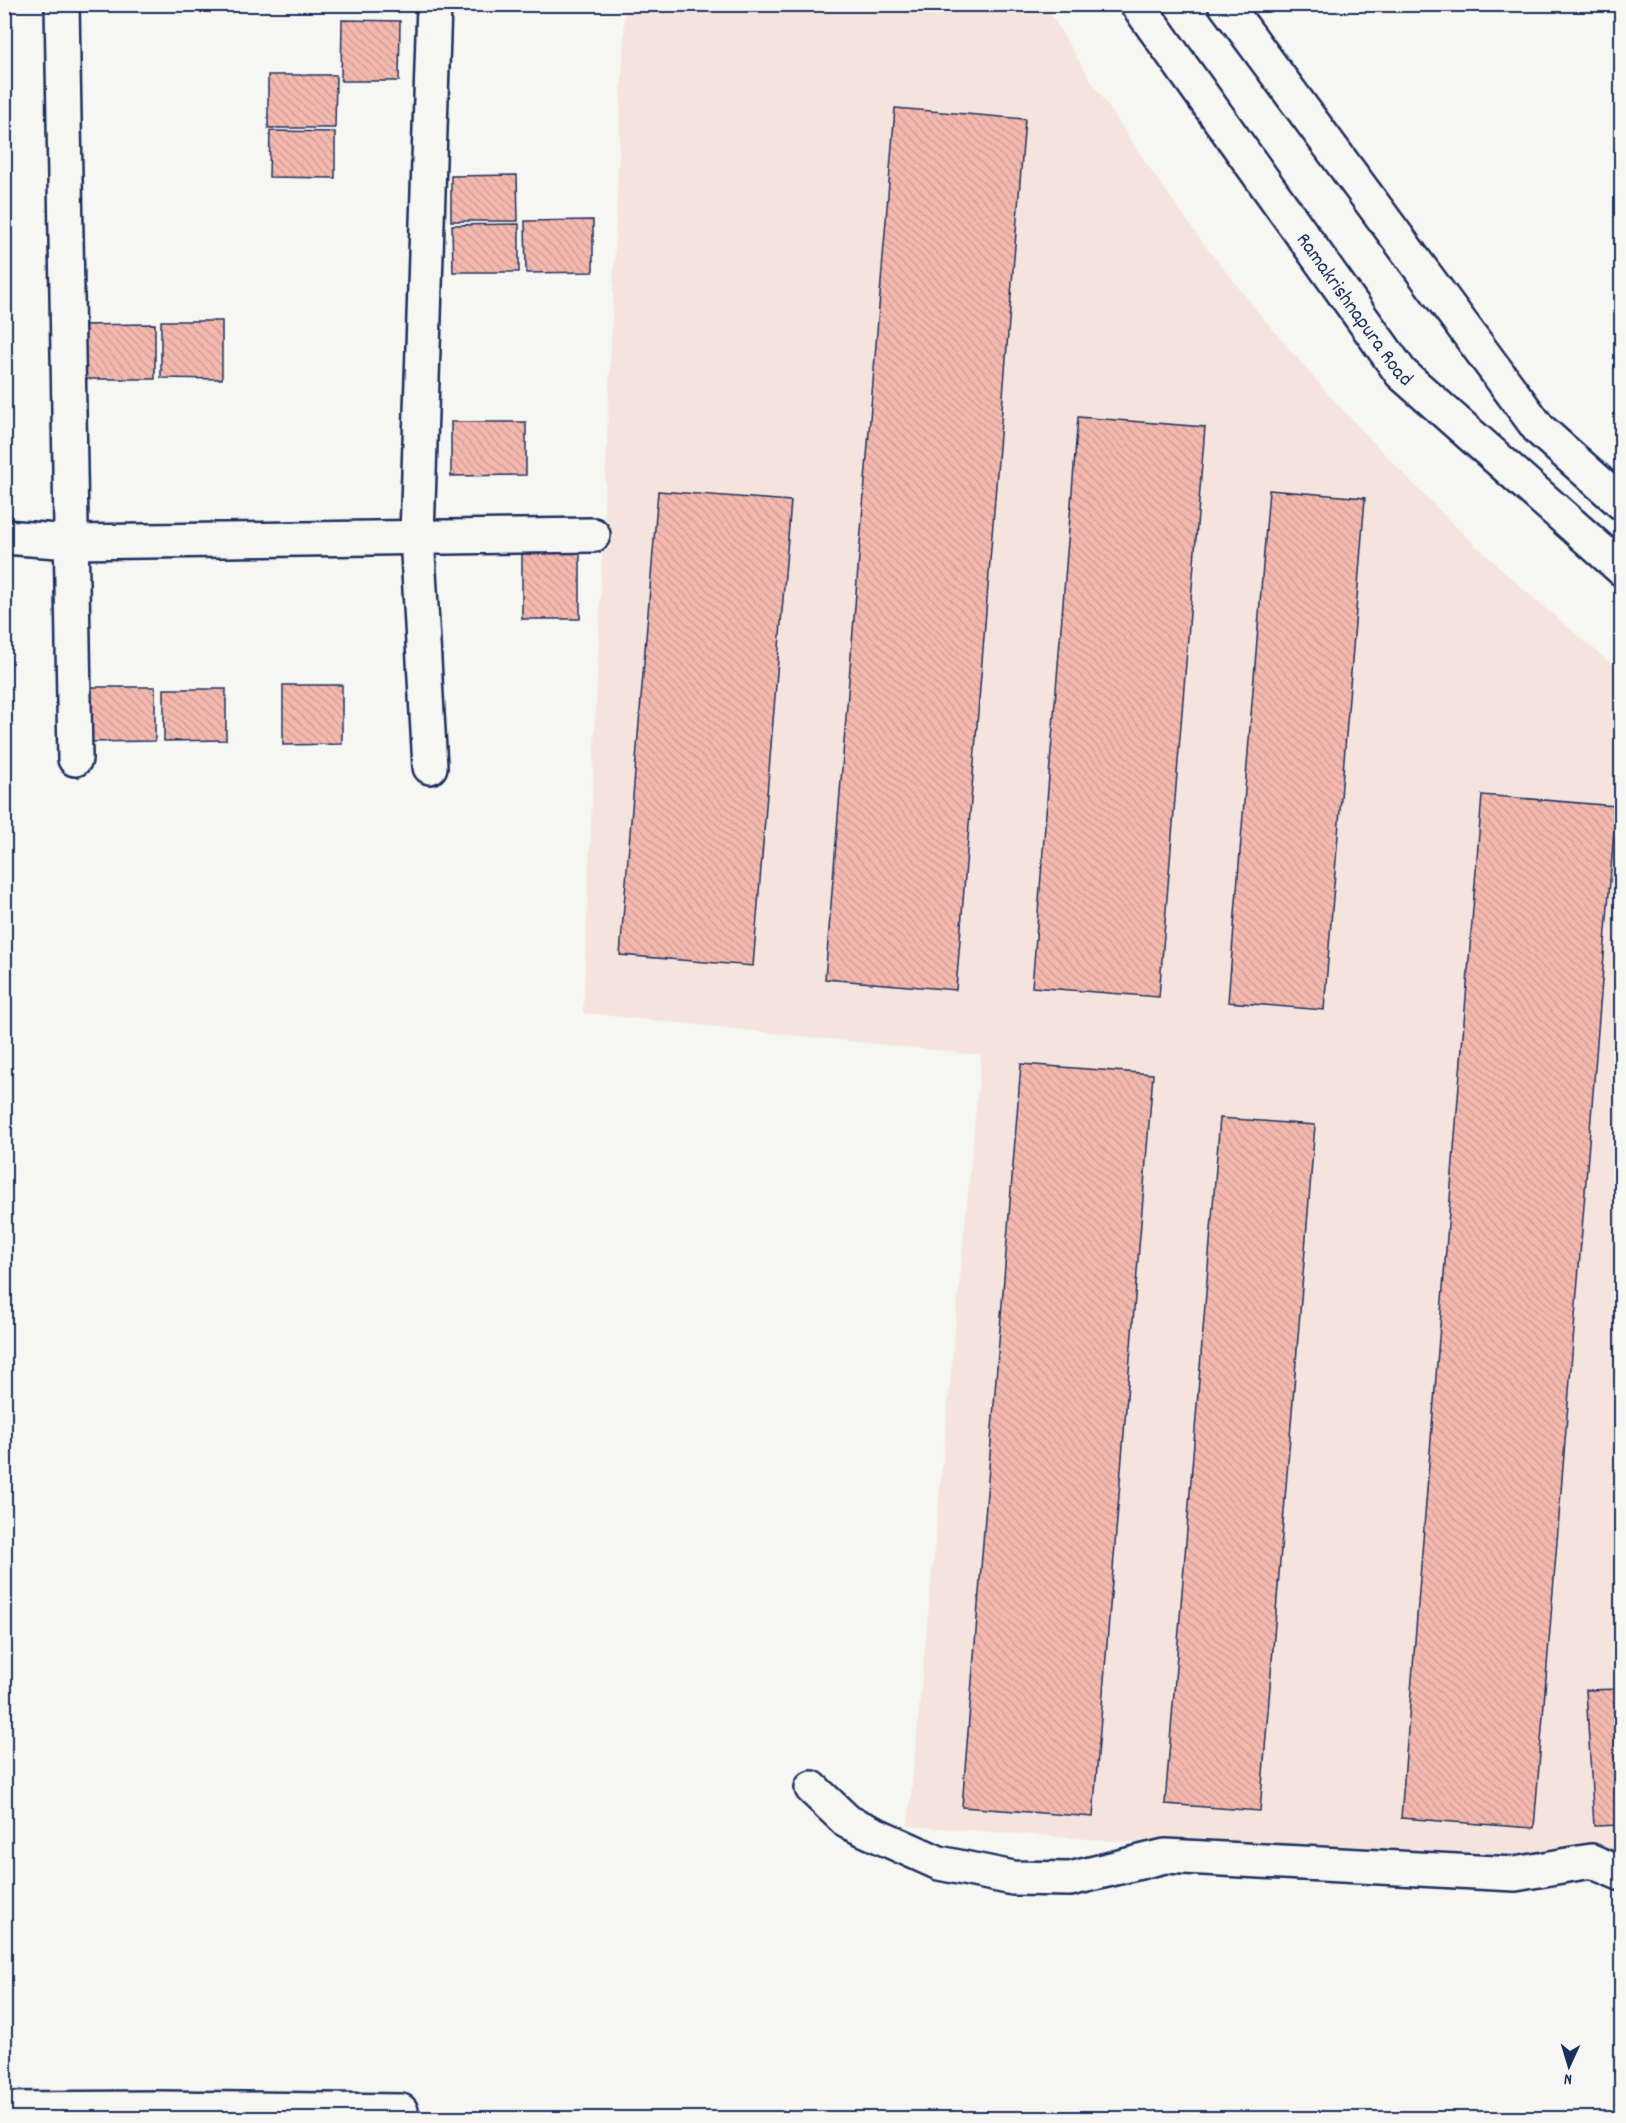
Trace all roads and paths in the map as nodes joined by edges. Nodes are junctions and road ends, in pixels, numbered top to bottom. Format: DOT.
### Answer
graph roads {
  1 [pos="62,4"];
  2 [pos="434,4"];
  3 [pos="1137,4"];
  4 [pos="1225,4"];
  5 [pos="1622,503"];
  6 [pos="593,535"];
  7 [pos="417,536"];
  8 [pos="4,537"];
  9 [pos="71,542"];
  10 [pos="1622,569"];
  11 [pos="75,759"];
  12 [pos="430,767"];
  13 [pos="812,1788"];
  14 [pos="1622,1874"];
  15 [pos="4,2109"];
  16 [pos="158,2113"];
  17 [pos="400,2118"];
  1 -- 9 [label="street"];
  2 -- 7 [label="street"];
  3 -- 10 [label="street, Ramakrishnapura Road"];
  4 -- 5 [label="street"];
  6 -- 7 [label="street"];
  7 -- 9 [label="street"];
  7 -- 12 [label="street"];
  8 -- 9 [label="street"];
  9 -- 11 [label="street"];
  13 -- 14 [label="street"];
  15 -- 16 [label="street"];
  16 -- 17 [label="street"];
}
